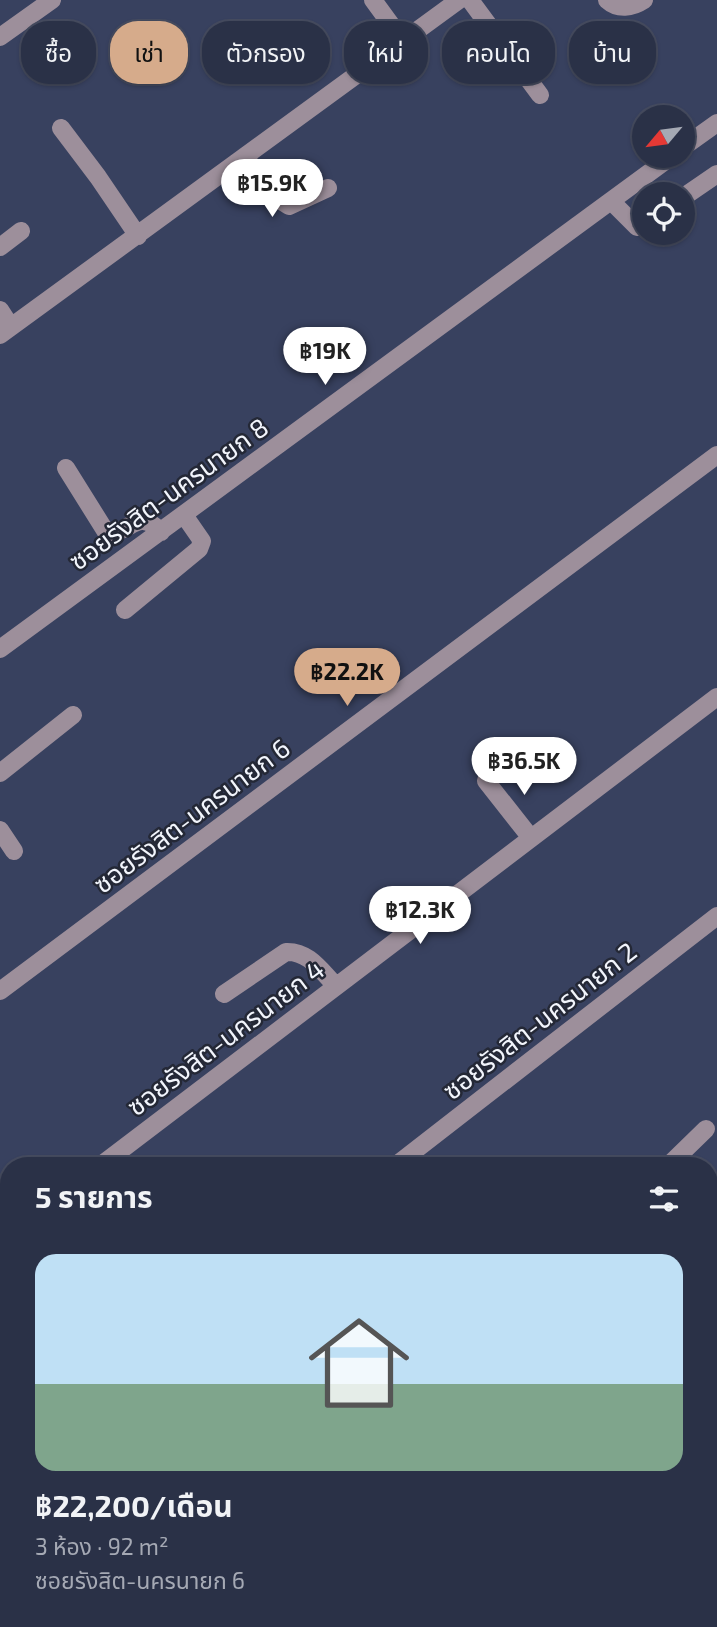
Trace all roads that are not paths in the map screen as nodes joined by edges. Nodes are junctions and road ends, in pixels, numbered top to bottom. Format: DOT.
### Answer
graph roads {
  1 [pos="52,0"];
  2 [pos="373,0"];
  3 [pos="459,0"];
  4 [pos="470,0"];
  5 [pos="607,0"];
  6 [pos="644,0"];
  7 [pos="388,21"];
  8 [pos="428,23"];
  9 [pos="0,37"];
  10 [pos="344,84"];
  11 [pos="540,95"];
  12 [pos="717,123"];
  13 [pos="61,128"];
  14 [pos="695,139"];
  15 [pos="245,156"];
  16 [pos="656,168"];
  17 [pos="717,174"];
  18 [pos="328,188"];
  19 [pos="695,189"];
  20 [pos="611,201"];
  21 [pos="632,224"];
  22 [pos="22,231"];
  23 [pos="138,236"];
  24 [pos="0,247"];
  25 [pos="0,310"];
  26 [pos="6,331"];
  27 [pos="717,455"];
  28 [pos="66,468"];
  29 [pos="184,515"];
  30 [pos="160,532"];
  31 [pos="125,610"];
  32 [pos="0,649"];
  33 [pos="717,697"];
  34 [pos="74,715"];
  35 [pos="0,773"];
  36 [pos="486,781"];
  37 [pos="0,830"];
  38 [pos="531,838"];
  39 [pos="14,851"];
  40 [pos="714,923"];
  41 [pos="336,986"];
  42 [pos="0,991"];
  43 [pos="224,994"];
  44 [pos="706,1129"];
  45 [pos="112,1157"];
  46 [pos="407,1157"];
  47 [pos="677,1157"];
  1 -- 9 [label="street"];
  2 -- 7 [label="street"];
  3 -- 8 [label="street"];
  4 -- 11 [label="street"];
  5 -- 6 [label="street"];
  10 -- 15 [label="street"];
  12 -- 14 [label="street"];
  13 -- 23 [label="street"];
  15 -- 18 [label="street"];
  15 -- 23 [label="street"];
  16 -- 20 [label="street, ซอยรังสิต-นครนายก 8"];
  17 -- 19 [label="street"];
  20 -- 21 [label="street"];
  20 -- 29 [label="street, ซอยรังสิต-นครนายก 8"];
  22 -- 24 [label="street"];
  23 -- 26 [label="street"];
  25 -- 26 [label="street"];
  27 -- 42 [label="street, ซอยรังสิต-นครนายก 6"];
  28 -- 30 [label="street"];
  29 -- 30 [label="street, ซอยรังสิต-นครนายก 8"];
  29 -- 31 [label="street"];
  30 -- 32 [label="street, ซอยรังสิต-นครนายก 8"];
  33 -- 38 [label="street, ซอยรังสิต-นครนายก 4"];
  34 -- 35 [label="street"];
  36 -- 38 [label="street"];
  37 -- 39 [label="street"];
  38 -- 41 [label="street, ซอยรังสิต-นครนายก 4"];
  40 -- 46 [label="street, ซอยรังสิต-นครนายก 2"];
  41 -- 43 [label="street"];
  41 -- 45 [label="street, ซอยรังสิต-นครนายก 4"];
  44 -- 47 [label="street"];
}
